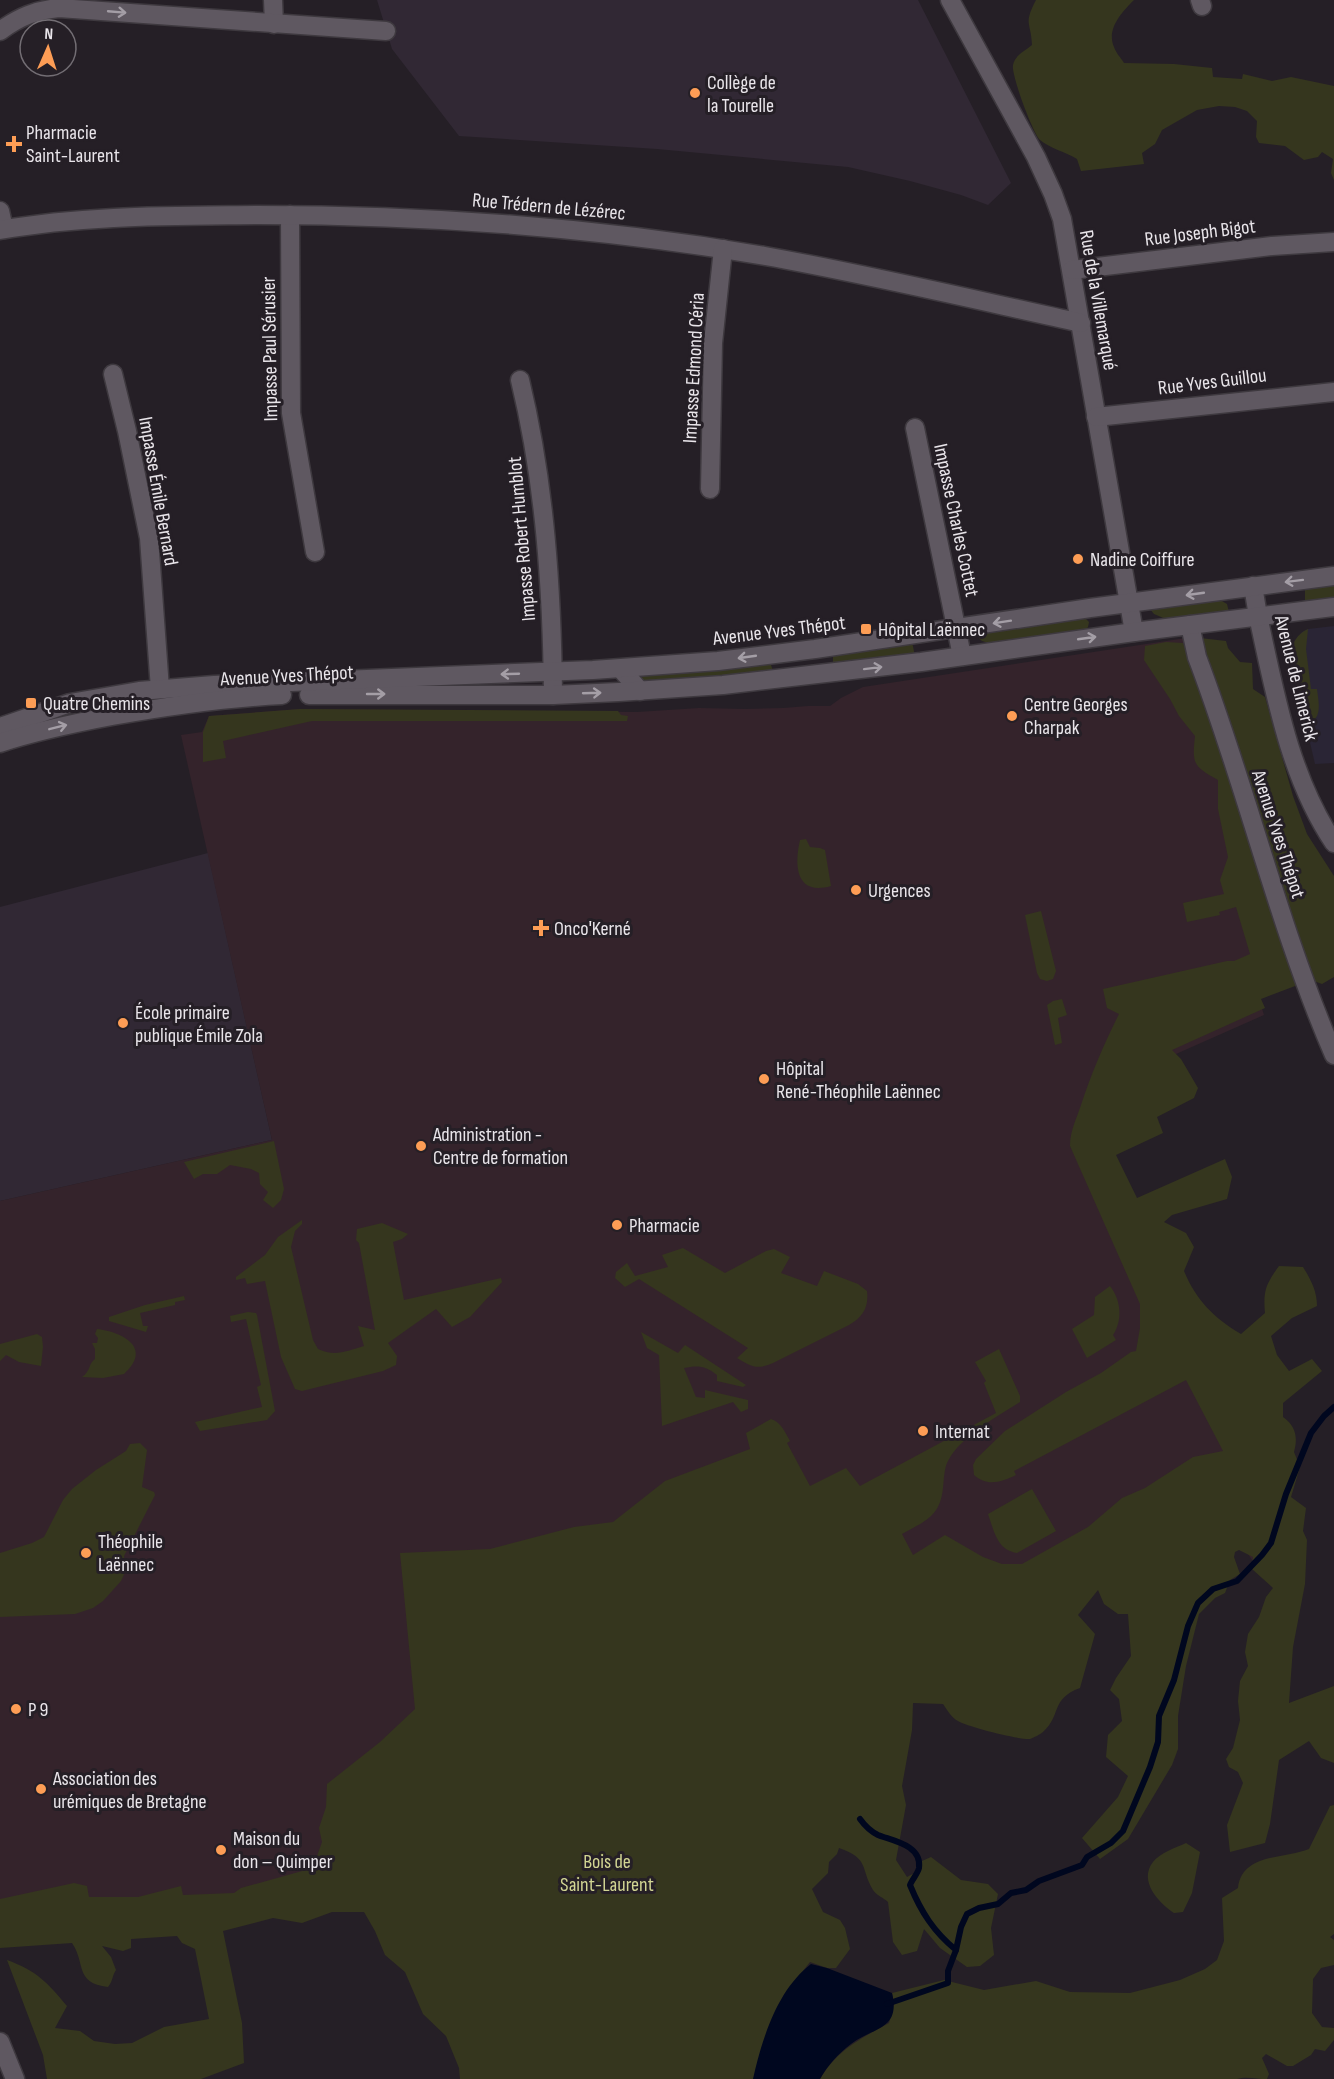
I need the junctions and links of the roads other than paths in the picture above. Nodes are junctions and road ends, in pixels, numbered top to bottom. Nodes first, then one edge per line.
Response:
1 (273, 0) edge
2 (951, 0) edge
3 (59, 4) edge
4 (274, 24) junction
5 (386, 31) dead end
6 (0, 32) edge
7 (0, 211) edge
8 (290, 215) junction
9 (2, 230) edge
10 (1334, 242) edge
11 (723, 249) junction
12 (1072, 270) junction
13 (1081, 323) junction
14 (113, 374) dead end
15 (520, 380) dead end
16 (1334, 392) edge
17 (1096, 417) junction
18 (915, 428) dead end
19 (710, 489) dead end
20 (315, 552) dead end
21 (1334, 576) edge
22 (1253, 586) junction
23 (1129, 603) junction
24 (1334, 607) edge
25 (1258, 616) junction
26 (1190, 624) junction
27 (957, 629) junction
28 (1134, 632) junction
29 (815, 649) junction
30 (784, 652) junction
31 (962, 656) junction
32 (621, 669) junction
33 (553, 672) junction
34 (815, 675) junction
35 (786, 679) junction
36 (214, 685) junction
37 (159, 689) junction
38 (640, 691) junction
39 (553, 694) junction
40 (189, 704) junction
41 (110, 717) junction
42 (0, 727) edge
43 (0, 743) edge
44 (1334, 843) edge
45 (1334, 1055) edge
46 (0, 2042) edge
47 (15, 2079) edge

1 - 4 street
2 - 12 street, Rue de la Villemarqué
3 -> 4 street
3 - 6 street
4 - 5 street
7 - 9 street
8 - 9 street, Rue Trédern de Lézérec
8 - 11 street, Rue Trédern de Lézérec
8 - 20 street, Impasse Paul Sérusier
10 - 12 street, Rue Joseph Bigot
11 - 13 street, Rue Trédern de Lézérec
11 - 19 street, Impasse Edmond Céria
12 - 13 street, Rue de la Villemarqué
13 - 17 street, Rue de la Villemarqué
14 - 37 street, Impasse Émile Bernard
15 - 33 street, Impasse Robert Humblot
16 - 17 street, Rue Yves Guillou
17 - 23 street, Rue de la Villemarqué
18 - 27 street, Impasse Charles Cottet
21 -> 22 street, Avenue Yves Thépot
22 -> 23 street, Avenue Yves Thépot
22 - 25 street, Avenue de Limerick
23 -> 27 street, Avenue Yves Thépot
23 - 28 street, Rue de la Villemarqué
24 - 25 street, Avenue Yves Thépot
25 - 26 street, Avenue Yves Thépot
25 - 44 street, Avenue de Limerick
26 - 28 street, Avenue Yves Thépot
26 - 45 street, Avenue Yves Thépot
27 - 29 street, Avenue Yves Thépot
27 - 31 street, Impasse Charles Cottet
31 -> 28 street, Avenue Yves Thépot
29 - 30 street, Avenue Yves Thépot
29 - 34 street
30 -> 32 street, Avenue Yves Thépot
30 - 35 street
34 -> 31 street, Avenue Yves Thépot
32 - 33 street, Avenue Yves Thépot
32 - 38 street
33 -> 36 street, Avenue Yves Thépot
33 - 39 street, Impasse Robert Humblot
34 - 35 street, Avenue Yves Thépot
35 - 38 street, Avenue Yves Thépot
36 - 37 street, Avenue Yves Thépot
36 - 40 street, Avenue Yves Thépot
37 - 40 street
37 - 41 street, Avenue Yves Thépot
37 - 42 street, Avenue Yves Thépot
39 -> 38 street, Avenue Yves Thépot
40 -> 39 street, Avenue Yves Thépot
40 - 41 street, Avenue Yves Thépot
43 -> 41 street, Avenue Yves Thépot
46 - 47 street

